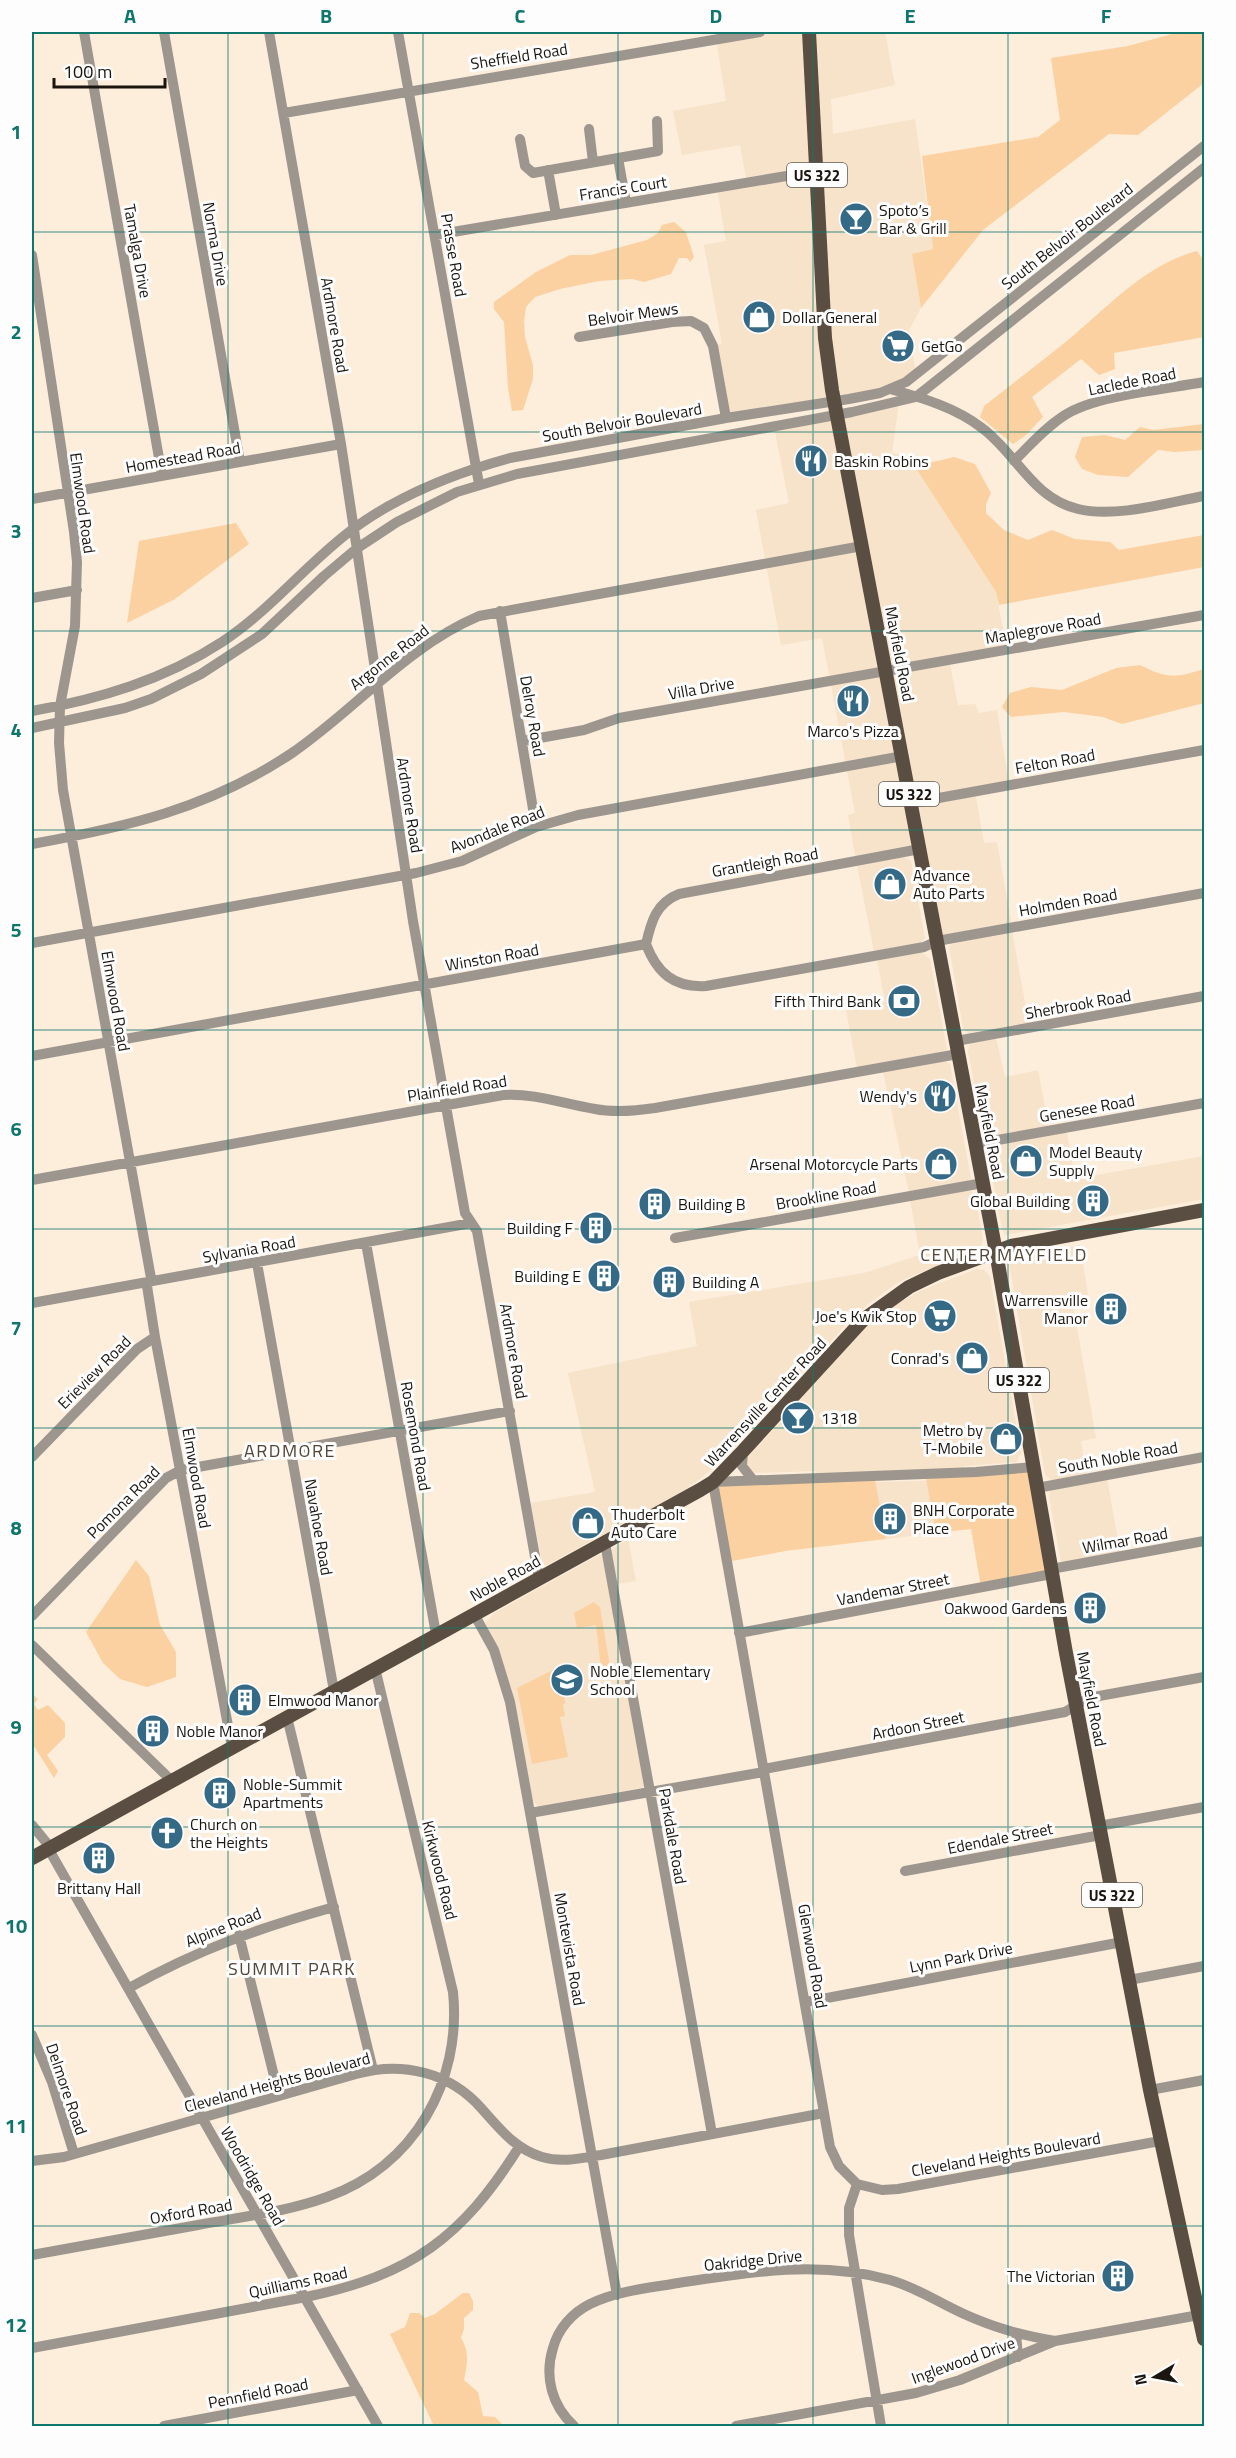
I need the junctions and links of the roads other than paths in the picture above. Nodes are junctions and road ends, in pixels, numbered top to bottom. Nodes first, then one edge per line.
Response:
1 (84, 32) edge
2 (164, 32) edge
3 (269, 32) edge
4 (398, 32) edge
5 (760, 32) edge
6 (809, 32) edge
7 (409, 90) junction
8 (284, 113) junction
9 (657, 121) dead end
10 (589, 129) dead end
11 (520, 139) dead end
12 (1204, 146) edge
13 (618, 158) junction
14 (593, 162) junction
15 (1204, 168) edge
16 (548, 170) junction
17 (816, 171) junction
18 (626, 203) junction
19 (556, 215) junction
20 (435, 235) junction
21 (32, 255) edge
22 (579, 338) dead end
23 (1204, 382) edge
24 (890, 389) junction
25 (916, 397) junction
26 (835, 407) junction
27 (726, 418) junction
28 (341, 444) junction
29 (1014, 461) junction
30 (240, 462) junction
31 (475, 467) junction
32 (162, 475) junction
33 (479, 484) junction
34 (67, 493) junction
35 (1204, 496) edge
36 (32, 499) edge
37 (354, 528) junction
38 (862, 546) junction
39 (356, 549) junction
40 (76, 590) junction
41 (32, 598) edge
42 (500, 611) junction
43 (1204, 615) edge
44 (886, 671) junction
45 (376, 684) junction
46 (60, 706) junction
47 (32, 711) edge
48 (59, 723) junction
49 (32, 728) edge
50 (523, 741) junction
51 (1204, 750) edge
52 (903, 756) junction
53 (911, 803) junction
54 (536, 827) junction
55 (70, 836) junction
56 (32, 844) edge
57 (920, 849) junction
58 (406, 875) junction
59 (1204, 893) edge
60 (89, 932) junction
61 (937, 941) junction
62 (32, 943) edge
63 (646, 944) junction
64 (423, 984) junction
65 (1204, 996) edge
66 (108, 1042) junction
67 (957, 1048) junction
68 (32, 1056) edge
69 (1204, 1102) edge
70 (445, 1105) junction
71 (975, 1144) junction
72 (130, 1162) junction
73 (32, 1180) edge
74 (983, 1182) junction
75 (1204, 1210) edge
76 (471, 1223) junction
77 (675, 1238) dead end
78 (366, 1242) junction
79 (996, 1252) junction
80 (257, 1263) junction
81 (149, 1282) junction
82 (32, 1303) edge
83 (155, 1337) junction
84 (510, 1411) junction
85 (399, 1431) junction
86 (290, 1450) junction
87 (743, 1451) junction
88 (32, 1457) edge
89 (1204, 1457) edge
90 (1034, 1467) junction
91 (181, 1470) junction
92 (753, 1480) junction
93 (712, 1482) junction
94 (1037, 1488) junction
95 (1204, 1541) edge
96 (605, 1543) junction
97 (1052, 1572) junction
98 (539, 1579) junction
99 (474, 1614) junction
100 (32, 1616) edge
101 (739, 1633) junction
102 (436, 1634) junction
103 (32, 1646) edge
104 (375, 1668) junction
105 (1204, 1677) edge
106 (334, 1691) junction
107 (1076, 1705) junction
108 (287, 1717) junction
109 (232, 1747) junction
110 (764, 1771) junction
111 (171, 1780) junction
112 (650, 1792) junction
113 (1204, 1807) edge
114 (530, 1813) junction
115 (32, 1826) edge
116 (1100, 1830) junction
117 (49, 1847) junction
118 (32, 1858) edge
119 (905, 1871) dead end
120 (334, 1906) junction
121 (239, 1935) junction
122 (1122, 1942) junction
123 (1204, 1966) edge
124 (1129, 1980) junction
125 (129, 1989) junction
126 (806, 2002) junction
127 (32, 2035) edge
128 (373, 2070) junction
129 (444, 2080) junction
130 (1204, 2080) edge
131 (1150, 2090) junction
132 (279, 2096) junction
133 (824, 2113) junction
134 (202, 2118) junction
135 (712, 2134) junction
136 (1160, 2141) junction
137 (519, 2147) junction
138 (74, 2154) junction
139 (592, 2156) junction
140 (32, 2161) edge
141 (857, 2184) junction
142 (257, 2214) junction
143 (32, 2255) edge
144 (854, 2272) junction
145 (617, 2295) junction
146 (306, 2297) junction
147 (1201, 2318) edge
148 (1016, 2334) junction
149 (1204, 2339) edge
150 (1055, 2341) junction
151 (32, 2348) edge
152 (1018, 2357) junction
153 (358, 2390) junction
154 (877, 2402) junction
155 (164, 2427) edge
156 (378, 2427) edge
157 (574, 2427) edge
158 (736, 2427) edge
159 (881, 2427) edge

1 - 32 street, Tamalga Drive
2 - 30 street, Norma Drive
3 - 8 street, Ardmore Road
4 - 7 street, Prasse Road
5 - 7 street, Sheffield Road
6 - 17 main road, Mayfield Road / US 322
7 - 8 street, Sheffield Road
7 - 20 street, Prasse Road
8 - 28 street, Ardmore Road
9 - 13 street
10 - 14 street
11 - 16 street
12 - 24 street, South Belvoir Boulevard
13 - 14 street
13 - 18 street
14 - 16 street
15 - 25 street, South Belvoir Boulevard
16 - 19 street
17 - 18 street, Francis Court
17 - 26 main road, Mayfield Road / US 322
18 - 19 street, Francis Court
19 - 20 street, Francis Court
20 - 31 street, Prasse Road
21 - 34 street, Elmwood Road
22 - 27 street, Belvoir Mews
23 - 29 street, Laclede Road
24 - 25 street
24 - 26 street, South Belvoir Boulevard
25 - 26 street, South Belvoir Boulevard
25 - 29 street
26 - 27 street, South Belvoir Boulevard
26 - 33 street, South Belvoir Boulevard
26 - 38 main road, Mayfield Road / US 322
27 - 31 street, South Belvoir Boulevard
28 - 30 street, Homestead Road
28 - 37 street, Ardmore Road
29 - 35 street
30 - 32 street, Homestead Road
31 - 33 street, Prasse Road
31 - 37 street, South Belvoir Boulevard
32 - 34 street, Homestead Road
33 - 39 street, South Belvoir Boulevard
34 - 36 street, Homestead Road
34 - 40 street, Elmwood Road
37 - 39 street, Ardmore Road
37 - 46 street, South Belvoir Boulevard
38 - 42 street, Argonne Road
38 - 44 main road, Mayfield Road / US 322
39 - 45 street, Ardmore Road
39 - 48 street, South Belvoir Boulevard
40 - 41 street
40 - 46 street, Elmwood Road
42 - 45 street, Argonne Road
42 - 50 street, Delroy Road
43 - 44 street, Maplegrove Road
44 - 50 street, Villa Drive
44 - 52 main road, Mayfield Road / US 322
45 - 55 street, Argonne Road
45 - 58 street, Ardmore Road
46 - 47 street, South Belvoir Boulevard
46 - 48 street, Elmwood Road
48 - 49 street, South Belvoir Boulevard
48 - 55 street, Elmwood Road
50 - 54 street, Delroy Road
51 - 53 street, Felton Road
52 - 53 main road, Mayfield Road / US 322
52 - 54 street, Avondale Road
53 - 57 main road, Mayfield Road / US 322
54 - 58 street, Avondale Road
55 - 56 street, Argonne Road
55 - 60 street, Elmwood Road
57 - 61 main road, Mayfield Road / US 322
57 - 63 street, Grantleigh Road
58 - 60 street, Avondale Road
58 - 64 street, Ardmore Road
59 - 61 street, Holmden Road
60 - 62 street, Avondale Road
60 - 66 street, Elmwood Road
61 - 63 street
61 - 67 main road, Mayfield Road / US 322
63 - 64 street, Winston Road
64 - 66 street, Winston Road
64 - 70 street, Ardmore Road
65 - 67 street, Sherbrook Road
66 - 68 street, Winston Road
66 - 72 street, Elmwood Road
67 - 70 street, Plainfield Road
67 - 71 main road, Mayfield Road / US 322
69 - 71 street, Genesee Road
70 - 72 street, Plainfield Road
70 - 76 street, Ardmore Road
71 - 74 main road, Mayfield Road / US 322
72 - 73 street, Plainfield Road
72 - 81 street, Elmwood Road
74 - 77 street, Brookline Road
74 - 79 main road, Mayfield Road / US 322
75 - 79 main road, Warrensville Center Road
76 - 78 street, Sylvania Road
76 - 84 street, Ardmore Road
78 - 80 street, Sylvania Road
78 - 85 street, Rosemond Road
79 - 87 main road, Warrensville Center Road
79 - 90 main road, Mayfield Road / US 322
80 - 81 street, Sylvania Road
80 - 86 street, Navahoe Road
81 - 82 street, Sylvania Road
81 - 83 street, Elmwood Road
83 - 88 street, Erieview Road
83 - 91 street, Elmwood Road
84 - 85 street, Pomona Road
84 - 98 street, Ardmore Road
85 - 86 street, Pomona Road
85 - 102 street, Rosemond Road
86 - 91 street, Pomona Road
86 - 106 street, Navahoe Road
87 - 92 street
87 - 93 main road, Warrensville Center Road
89 - 94 street, South Noble Road
90 - 92 street, Noble Road
90 - 94 main road, Mayfield Road / US 322
91 - 100 street, Pomona Road
91 - 109 street, Elmwood Road
92 - 93 street, Noble Road
93 - 96 main road, Noble Road
93 - 101 street, Glenwood Road
94 - 97 main road, Mayfield Road / US 322
95 - 97 street, Wilmar Road
96 - 98 main road, Noble Road
96 - 112 street, Parkdale Road
97 - 101 street, Vandemar Street
97 - 107 main road, Mayfield Road / US 322
98 - 99 main road, Noble Road
99 - 102 main road, Noble Road
99 - 114 street, Montevista Road
101 - 110 street, Glenwood Road
102 - 104 main road, Noble Road
103 - 111 street
104 - 106 main road, Noble Road
104 - 129 street, Kirkwood Road
105 - 107 street, Ardoon Street
106 - 108 main road, Noble Road
107 - 110 street, Ardoon Street
107 - 116 main road, Mayfield Road / US 322
108 - 109 main road, Noble Road
108 - 120 street
109 - 111 main road, Noble Road
110 - 112 street, Ardoon Street
110 - 126 street, Glenwood Road
111 - 117 main road, Noble Road
112 - 114 street, Ardoon Street
112 - 135 street, Parkdale Road
113 - 116 street, Edendale Street
114 - 139 street, Montevista Road
115 - 117 street, Woodridge Road
116 - 119 street, Edendale Street
116 - 122 main road, Mayfield Road / US 322
117 - 118 main road, Noble Road
117 - 125 street, Woodridge Road
120 - 121 street, Alpine Road
120 - 128 street
121 - 125 street, Alpine Road
121 - 132 street
122 - 124 main road, Mayfield Road / US 322
122 - 126 street, Lynn Park Drive
123 - 124 street
124 - 131 main road, Mayfield Road / US 322
125 - 134 street, Woodridge Road
126 - 133 street, Glenwood Road
127 - 138 street, Delmore Road
128 - 129 street, Cleveland Heights Boulevard
128 - 132 street, Cleveland Heights Boulevard
129 - 137 street, Cleveland Heights Boulevard
129 - 142 street, Oxford Road
130 - 131 street
131 - 136 main road, Mayfield Road / US 322
132 - 134 street, Cleveland Heights Boulevard
133 - 135 street, Cleveland Heights Boulevard
133 - 141 street, Glenwood Road
134 - 138 street, Cleveland Heights Boulevard
134 - 142 street, Woodridge Road
135 - 139 street, Cleveland Heights Boulevard
136 - 141 street, Cleveland Heights Boulevard
136 - 147 main road, Mayfield Road / US 322
137 - 139 street, Cleveland Heights Boulevard
137 - 146 street, Quilliams Road
138 - 140 street, Cleveland Heights Boulevard
139 - 145 street, Montevista Road
141 - 144 street
142 - 143 street, Oxford Road
142 - 146 street, Woodridge Road
144 - 145 street, Oakridge Drive
144 - 148 street, Oakridge Drive
144 - 154 street
145 - 157 street, Oakridge Drive
146 - 151 street, Quilliams Road
146 - 153 street, Woodridge Road
147 - 149 main road, Mayfield Road / US 322
147 - 150 street, Inglewood Drive
148 - 150 street, Oakridge Drive
148 - 152 street
150 - 152 street, Inglewood Drive
152 - 154 street, Inglewood Drive
153 - 155 street, Pennfield Road
153 - 156 street, Woodridge Road
154 - 158 street, Inglewood Drive
154 - 159 street

